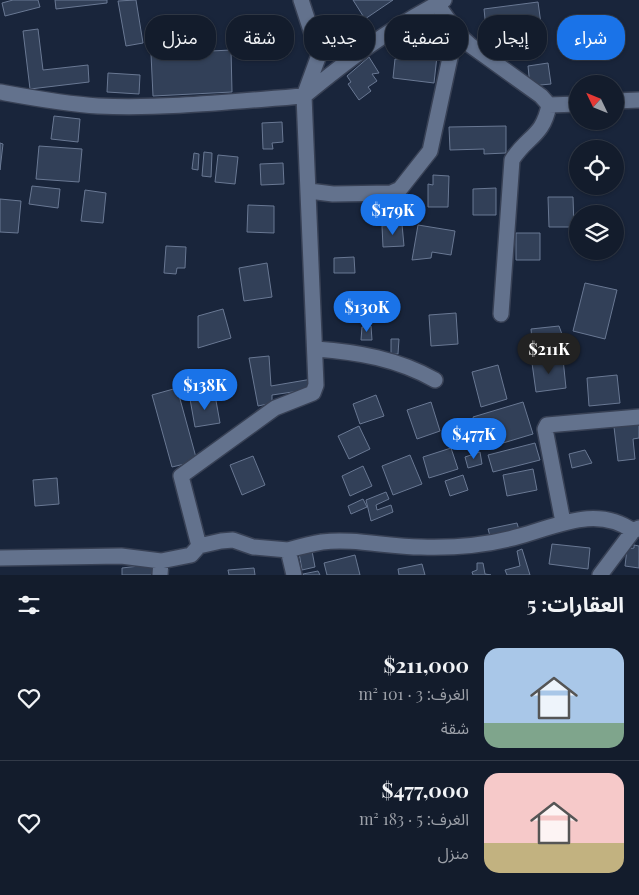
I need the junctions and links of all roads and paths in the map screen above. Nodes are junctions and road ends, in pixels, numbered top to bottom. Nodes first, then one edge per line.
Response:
1 (301, 0) edge
2 (440, 2) edge
3 (447, 15) edge
4 (468, 43) edge
5 (449, 60) edge
6 (0, 92) edge
7 (304, 96) junction
8 (639, 100) edge
9 (624, 101) edge
10 (569, 105) edge
11 (549, 106) junction
12 (309, 191) junction
13 (501, 314) dead end
14 (316, 349) junction
15 (435, 380) dead end
16 (639, 417) edge
17 (563, 522) junction
18 (636, 530) edge
19 (199, 546) junction
20 (288, 550) junction
21 (0, 558) edge
22 (161, 568) edge
23 (294, 575) edge
24 (600, 575) edge

1 - 7 street
2 - 3 street
2 - 7 street
4 - 11 street
5 - 12 street
6 - 7 street
7 - 12 street
8 - 9 street
10 - 11 street
11 - 13 street
12 - 14 street
14 - 15 street
14 - 19 street
16 - 17 street
17 - 18 street
17 - 20 street
18 - 24 street
19 - 20 street
19 - 22 street
20 - 23 street
21 - 22 street

